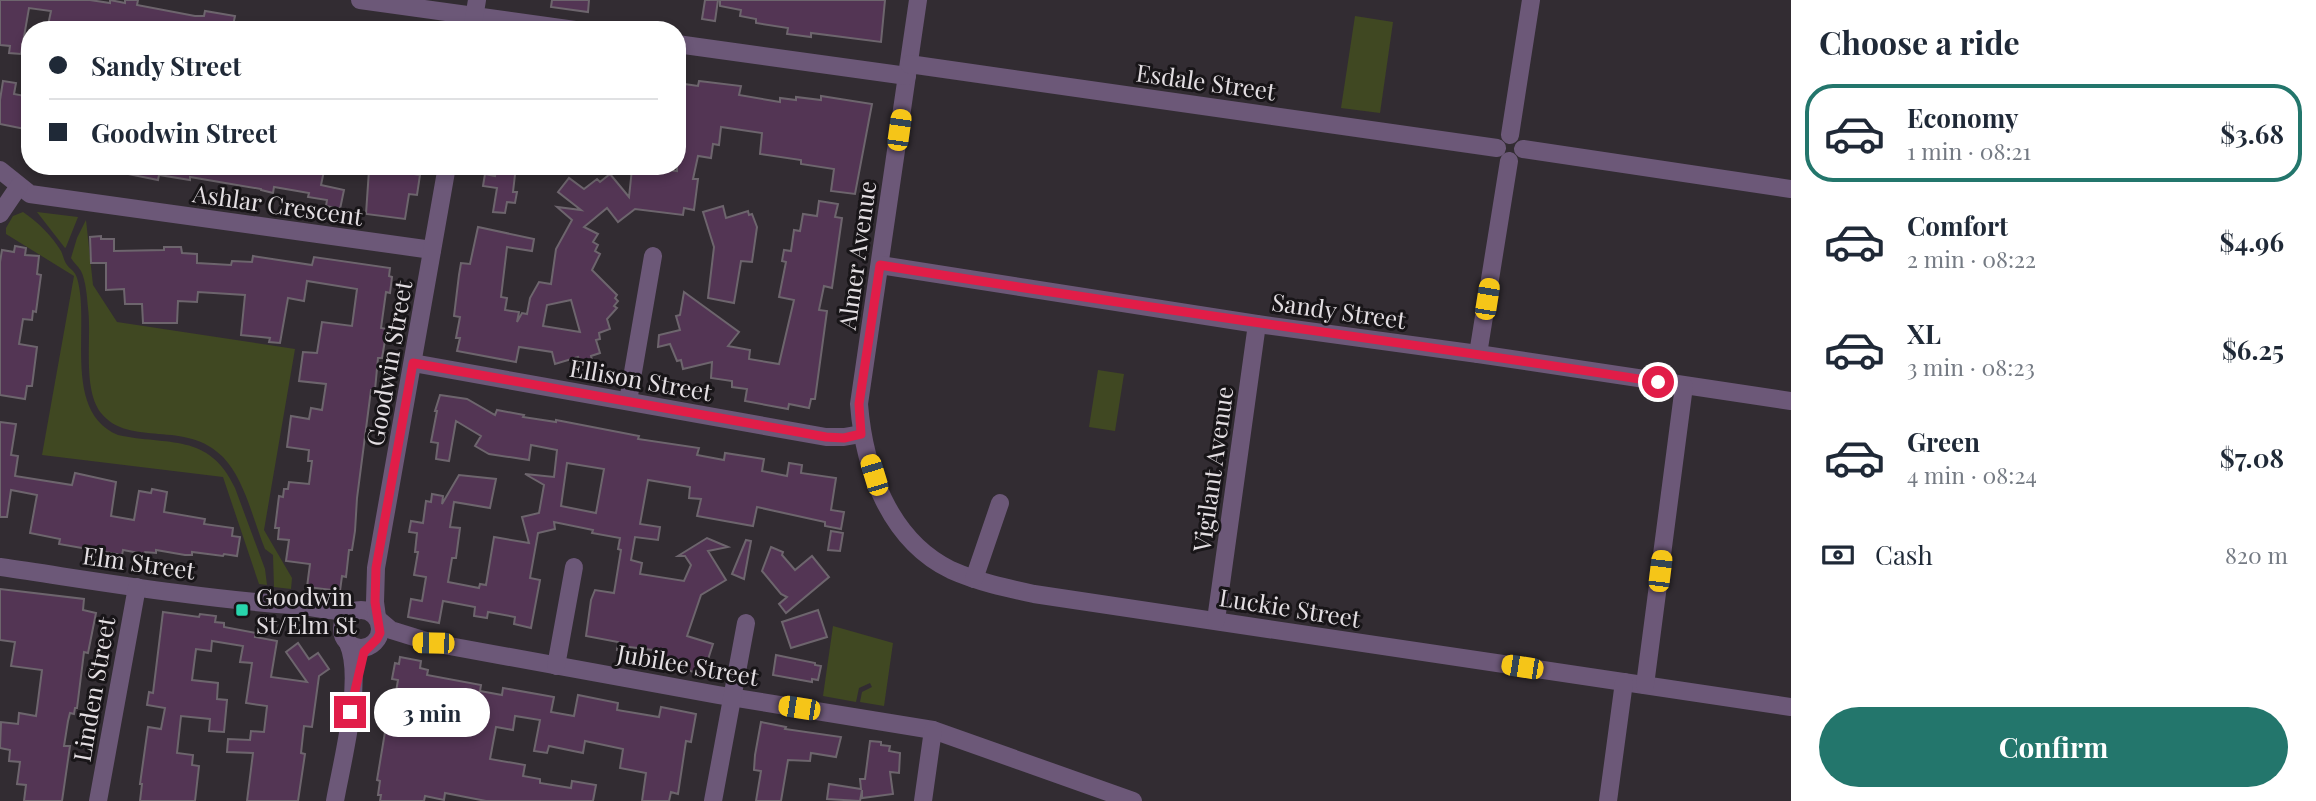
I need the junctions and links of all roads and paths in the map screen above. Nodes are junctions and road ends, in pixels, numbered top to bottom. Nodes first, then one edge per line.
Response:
1 (360, 0) edge
2 (918, 0) edge
3 (1531, 0) edge
4 (474, 15) edge
5 (514, 21) edge
6 (686, 45) edge
7 (908, 70) junction
8 (1510, 148) junction
9 (0, 170) edge
10 (445, 175) edge
11 (19, 186) junction
12 (1791, 189) edge
13 (0, 214) edge
14 (432, 250) junction
15 (653, 256) dead end
16 (880, 265) junction
17 (1257, 324) junction
18 (1478, 354) junction
19 (413, 363) junction
20 (1684, 386) junction
21 (628, 401) junction
22 (1791, 401) edge
23 (861, 434) junction
24 (1000, 503) dead end
25 (0, 567) edge
26 (574, 567) dead end
27 (376, 568) junction
28 (974, 579) junction
29 (137, 587) junction
30 (271, 604) junction
31 (355, 610) junction
32 (377, 618) junction
33 (1216, 620) junction
34 (746, 623) dead end
35 (346, 638) junction
36 (433, 643) junction
37 (371, 644) junction
38 (556, 666) junction
39 (1624, 682) junction
40 (1645, 685) junction
41 (733, 698) junction
42 (1791, 707) edge
43 (350, 712) junction
44 (933, 730) junction
45 (98, 801) edge
46 (335, 801) edge
47 (713, 801) edge
48 (923, 801) edge
49 (1133, 801) edge
50 (1608, 801) edge

1 - 4 street
2 - 7 street, Almer Avenue
3 - 8 street
4 - 5 street
6 - 7 street, Esdale Street
7 - 8 street, Esdale Street
7 - 16 street, Almer Avenue
8 - 12 street, Esdale Street
8 - 18 street
9 - 11 street, Ashlar Crescent
10 - 14 street, Goodwin Street
11 - 13 street
11 - 14 street, Ashlar Crescent
14 - 19 street, Goodwin Street
15 - 21 street
16 - 17 street, Sandy Street
16 - 23 street, Almer Avenue
17 - 18 street, Sandy Street
17 - 33 street, Vigilant Avenue
18 - 20 street, Sandy Street
19 - 21 street, Ellison Street
19 - 27 street, Goodwin Street
20 - 22 street, Sandy Street
20 - 40 street
21 - 23 street, Ellison Street
23 - 28 street, Luckie Street
24 - 28 street
25 - 29 street, Elm Street
26 - 38 street
27 - 31 street, Goodwin Street
27 - 32 street, Goodwin Street
28 - 33 street, Luckie Street
29 - 30 street, Elm Street
29 - 45 street, Linden Street
30 - 31 street, Elm Street
30 - 35 street, Elm Street
31 - 32 street
31 - 35 street
32 - 36 street, Jubilee Street
32 - 37 street
33 - 39 street, Luckie Street
34 - 41 street
35 - 37 street
35 - 43 street
36 - 37 street, Jubilee Street
36 - 38 street, Jubilee Street
37 - 43 street
38 - 41 street, Jubilee Street
39 - 40 street, Luckie Street
39 - 50 street
40 - 42 street, Luckie Street
41 - 44 street, Jubilee Street
41 - 47 street
43 - 46 street
44 - 48 street
44 - 49 street, Jubilee Street

